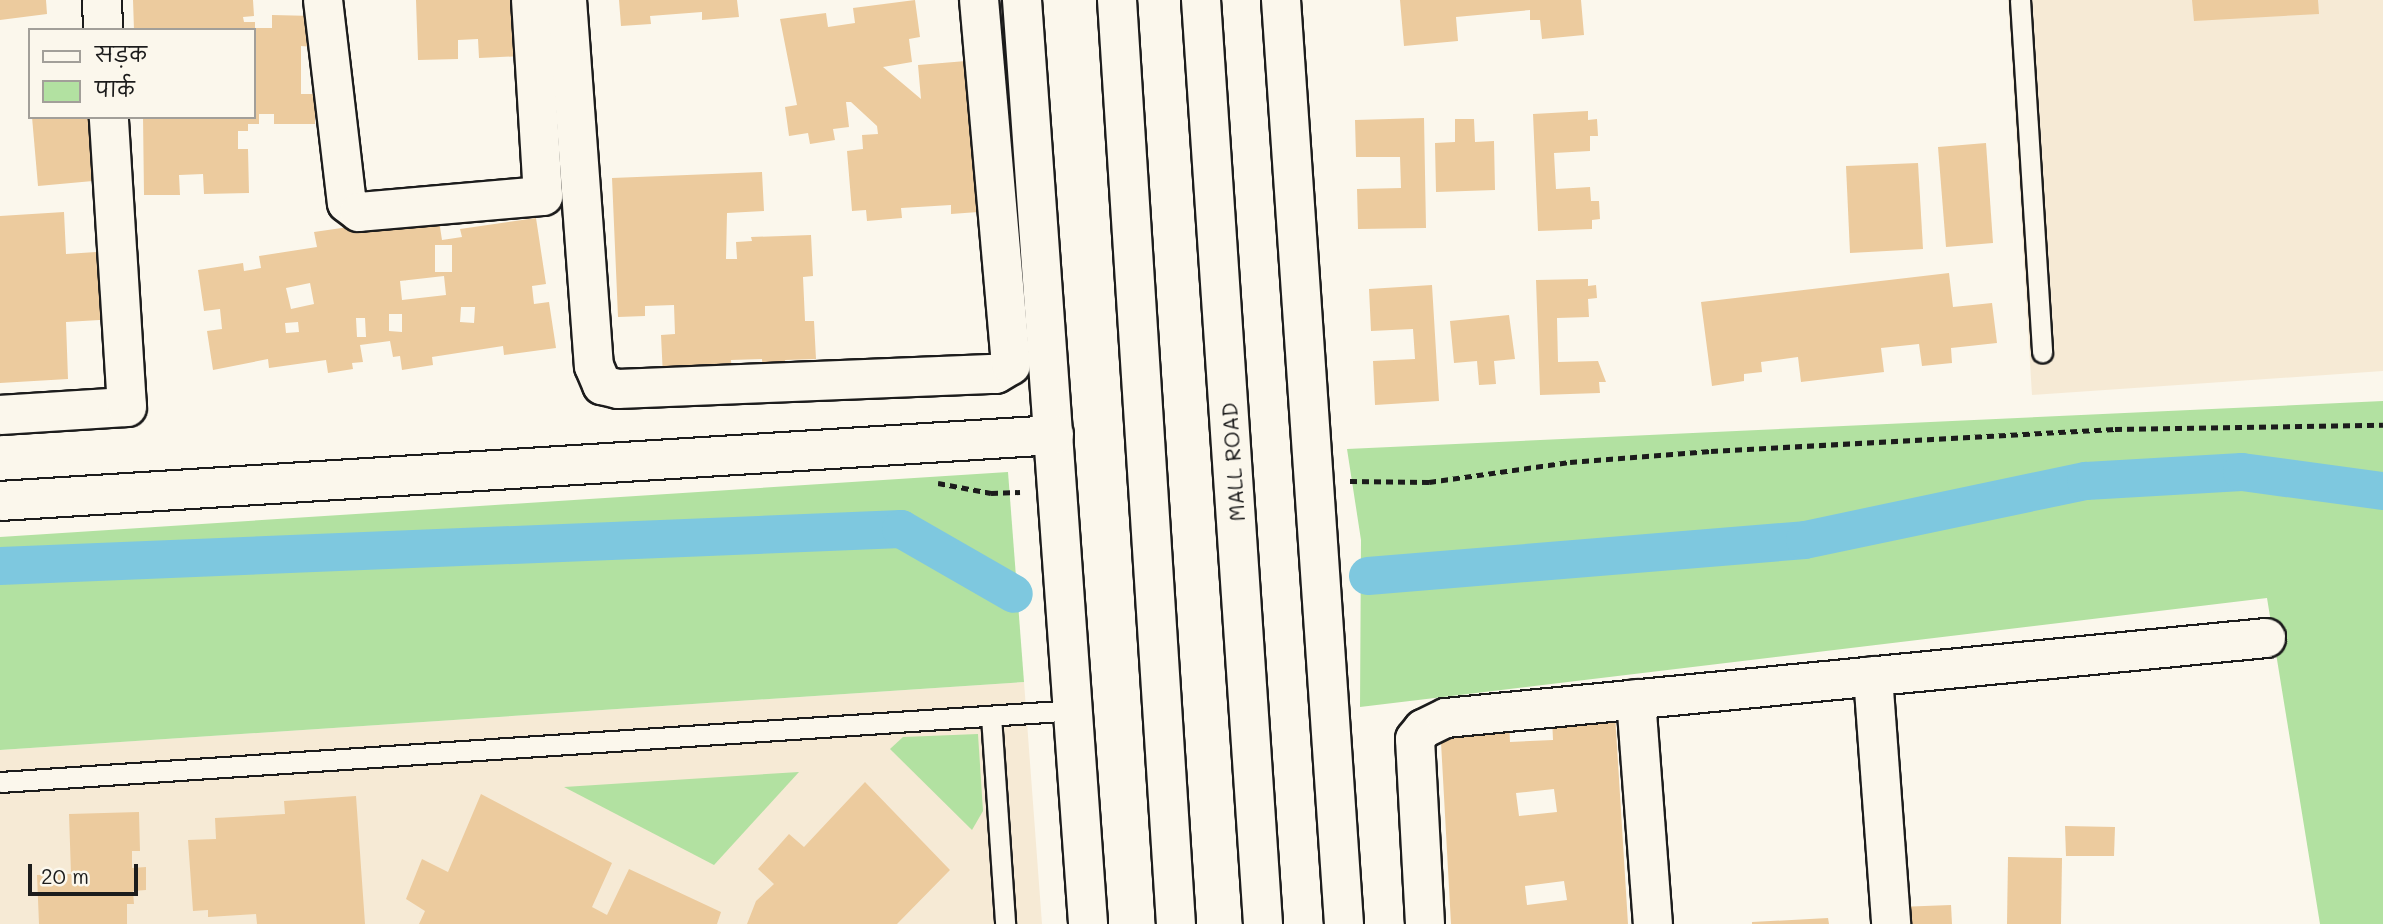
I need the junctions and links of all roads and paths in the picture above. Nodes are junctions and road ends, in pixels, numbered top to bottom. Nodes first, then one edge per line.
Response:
1 (102, 0) edge
2 (323, 0) edge
3 (531, 0) edge
4 (567, 0) edge
5 (979, 0) edge
6 (1022, 0) edge
7 (1117, 0) edge
8 (1201, 0) edge
9 (1281, 0) edge
10 (2020, 0) edge
11 (103, 28) edge
12 (109, 119) edge
13 (2042, 352) dead end
14 (0, 415) edge
15 (2383, 425) edge
16 (1054, 435) junction
17 (1314, 482) junction
18 (0, 501) edge
19 (2266, 638) dead end
20 (1873, 676) junction
21 (1636, 699) junction
22 (1075, 710) junction
23 (992, 716) junction
24 (0, 782) edge
25 (1006, 924) edge
26 (1088, 924) edge
27 (1175, 924) edge
28 (1263, 924) edge
29 (1344, 924) edge
30 (1425, 924) edge
31 (1653, 924) edge
32 (1891, 924) edge

1 - 11 street
2 - 3 street
4 - 5 street
6 - 16 street
7 - 27 street
8 - 28 street, MALL ROAD
9 - 17 street
10 - 13 lane
12 - 14 street
15 - 17 path
16 - 18 street
16 - 22 street
17 - 29 street
19 - 20 street
20 - 21 street
20 - 32 street
21 - 30 street
21 - 31 street
22 - 23 lane
22 - 26 street
23 - 24 lane
23 - 25 lane

